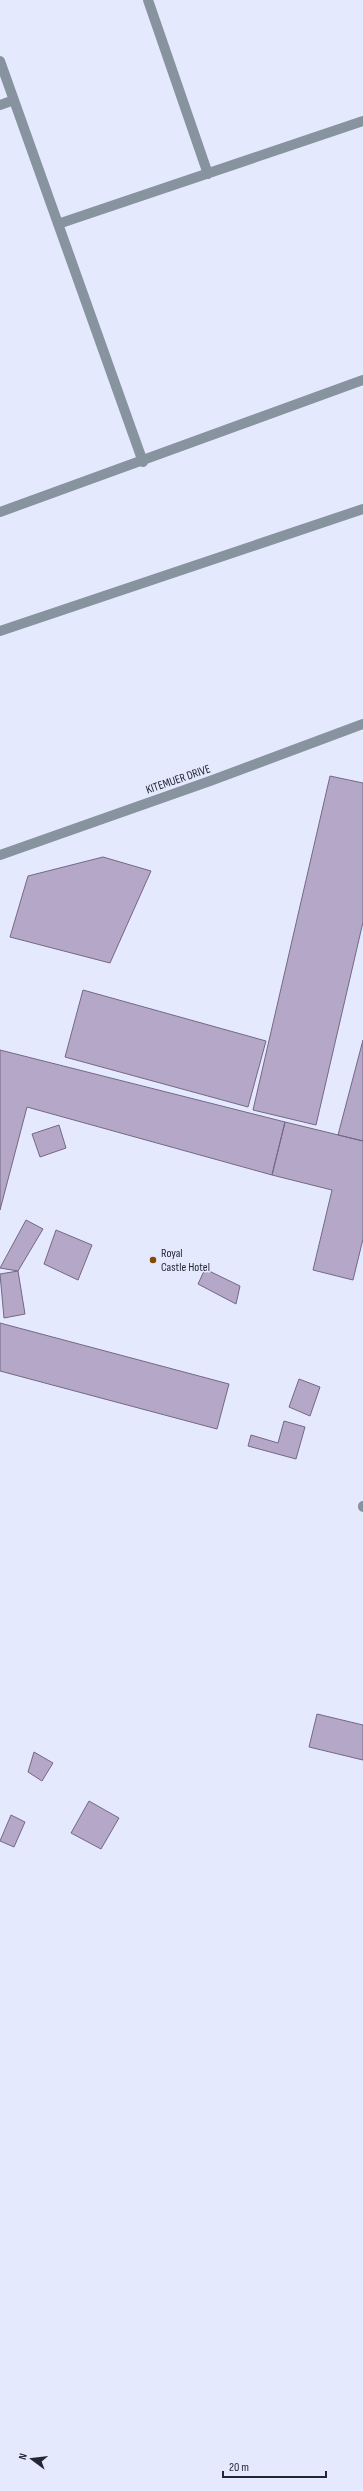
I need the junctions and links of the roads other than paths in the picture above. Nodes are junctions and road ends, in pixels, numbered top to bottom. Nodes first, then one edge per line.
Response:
1 (148, 0) edge
2 (0, 61) edge
3 (14, 100) junction
4 (0, 105) edge
5 (363, 121) edge
6 (208, 174) junction
7 (58, 224) junction
8 (363, 380) edge
9 (143, 462) junction
10 (363, 509) edge
11 (0, 512) edge
12 (0, 631) edge
13 (363, 724) edge
14 (0, 855) edge

1 - 6 street
2 - 3 street
3 - 4 street
3 - 7 street
5 - 6 street
6 - 7 street
7 - 9 street
8 - 9 street
9 - 11 street
10 - 12 street
13 - 14 street, KITEMUER DRIVE

